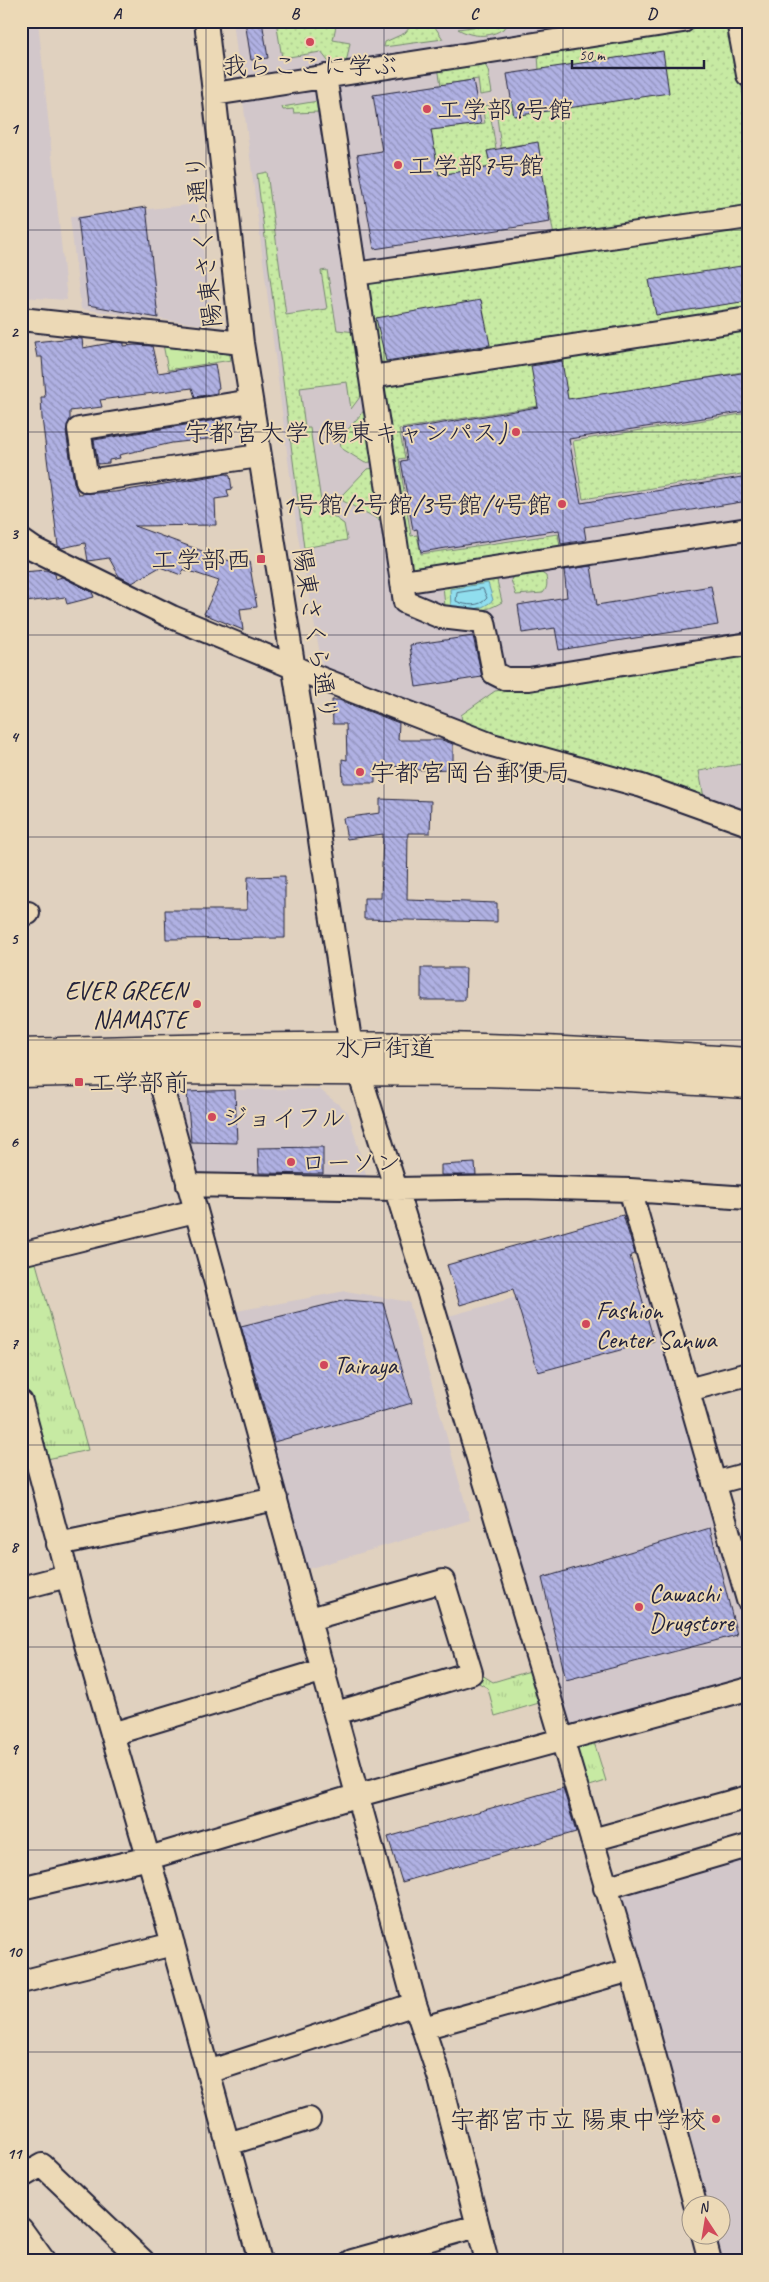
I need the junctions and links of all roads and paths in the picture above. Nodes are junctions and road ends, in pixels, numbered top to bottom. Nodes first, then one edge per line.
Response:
1 (206, 21) edge
2 (682, 21) edge
3 (738, 21) edge
4 (324, 76) junction
5 (748, 76) edge
6 (214, 94) junction
7 (748, 218) edge
8 (355, 274) junction
9 (21, 319) edge
10 (748, 319) edge
11 (242, 343) junction
12 (371, 377) junction
13 (251, 401) junction
14 (259, 456) junction
15 (748, 529) edge
16 (21, 540) edge
17 (402, 582) junction
18 (748, 644) edge
19 (293, 667) junction
20 (748, 824) edge
21 (21, 1053) edge
22 (354, 1059) junction
23 (154, 1060) junction
24 (748, 1062) edge
25 (21, 1073) edge
26 (748, 1084) edge
27 (188, 1185) junction
28 (396, 1190) junction
29 (630, 1190) junction
30 (748, 1198) edge
31 (195, 1211) junction
32 (21, 1254) edge
33 (748, 1374) edge
34 (688, 1390) junction
35 (21, 1402) edge
36 (748, 1474) edge
37 (714, 1483) junction
38 (276, 1499) junction
39 (58, 1544) junction
40 (67, 1576) junction
41 (746, 1586) edge
42 (21, 1588) edge
43 (310, 1619) junction
44 (324, 1670) junction
45 (748, 1689) edge
46 (336, 1714) junction
47 (112, 1734) junction
48 (560, 1740) junction
49 (359, 1795) junction
50 (748, 1797) edge
51 (592, 1840) junction
52 (748, 1846) edge
53 (149, 1858) junction
54 (21, 1888) edge
55 (606, 1888) junction
56 (173, 1944) junction
57 (630, 1970) junction
58 (21, 1982) edge
59 (416, 2004) junction
60 (423, 2028) junction
61 (208, 2072) junction
62 (309, 2119) dead end
63 (228, 2144) junction
64 (21, 2177) edge
65 (692, 2194) edge
66 (477, 2226) junction
67 (21, 2229) edge
68 (706, 2244) edge
69 (44, 2261) edge
70 (143, 2261) edge
71 (260, 2261) edge
72 (352, 2261) edge
73 (487, 2261) edge
74 (710, 2261) edge

1 - 6 street, 陽東さくら通り
2 - 4 street
3 - 5 street
4 - 6 street
4 - 8 street
6 - 11 street, 陽東さくら通り
7 - 8 street
8 - 12 street
9 - 11 street
10 - 12 street
11 - 13 street, 陽東さくら通り
12 - 17 street
13 - 14 street, 陽東さくら通り
13 - 14 street
14 - 19 street, 陽東さくら通り
15 - 17 street
16 - 19 street
17 - 18 street
19 - 20 street
19 - 22 street, 陽東さくら通り
21 - 23 highway, 水戸街道
22 - 23 highway, 水戸街道
22 - 24 highway, 水戸街道
22 - 26 highway, 水戸街道
22 - 28 street, 陽東さくら通り
23 - 25 highway, 水戸街道
23 - 27 street
27 - 28 street
27 - 31 street
28 - 29 street
28 - 48 street, 陽東さくら通り
29 - 30 street
29 - 34 street
31 - 32 street
31 - 38 street
33 - 34 street
34 - 37 street
35 - 39 street
36 - 37 street
37 - 41 street
38 - 39 street
38 - 43 street
39 - 40 street
40 - 42 street
40 - 47 street
43 - 44 street
43 - 46 street
44 - 46 street
44 - 47 street
45 - 48 street
46 - 49 street
47 - 53 street
48 - 49 street
48 - 51 street, 陽東さくら通り
49 - 53 street
49 - 59 street
50 - 51 street
51 - 55 street, 陽東さくら通り
52 - 55 street
53 - 54 street
53 - 56 street
55 - 57 street, 陽東さくら通り
56 - 58 street
56 - 61 street
57 - 60 street
57 - 65 street, 陽東さくら通り
59 - 60 street
59 - 61 street
60 - 66 street
61 - 63 street
62 - 63 street
63 - 71 street
64 - 70 street
66 - 72 street
66 - 73 street
67 - 69 street
68 - 74 street

